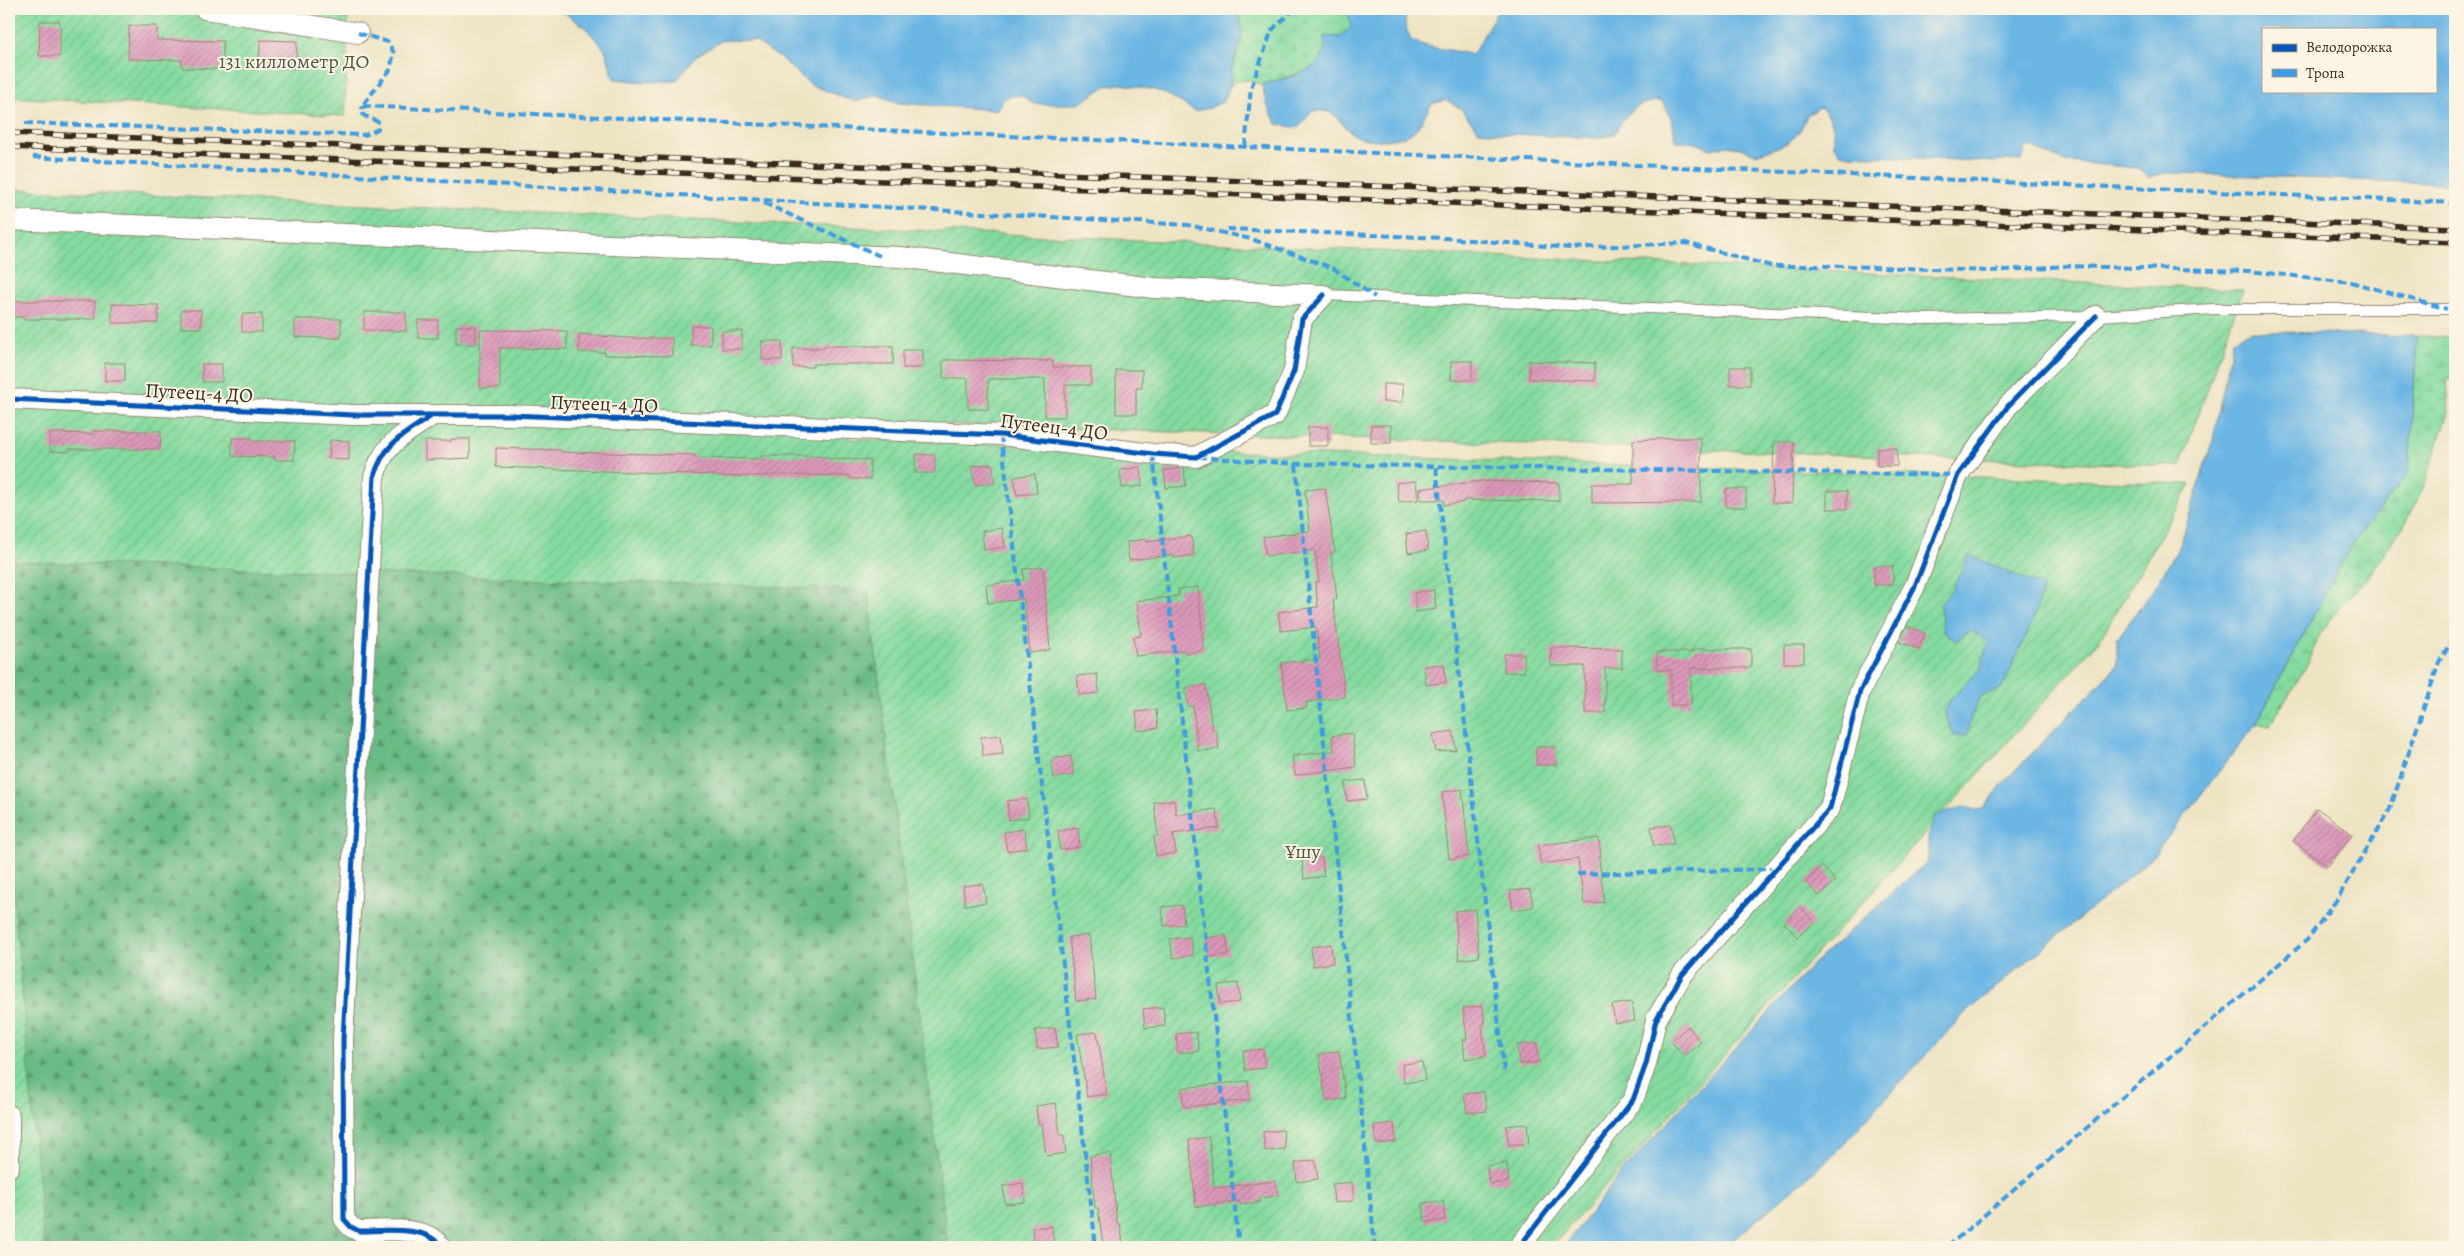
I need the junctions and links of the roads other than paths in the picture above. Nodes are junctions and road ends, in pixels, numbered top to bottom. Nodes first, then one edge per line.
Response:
1 (205, 9) edge
2 (358, 33) dead end
3 (9, 220) edge
4 (1324, 295) junction
5 (2455, 309) edge
6 (2096, 316) junction
7 (9, 400) edge
8 (430, 417) junction
9 (9, 1115) edge
10 (9, 1167) edge
11 (440, 1247) edge
12 (1519, 1247) edge

1 - 2 street
3 - 4 street
4 - 6 lane
4 - 8 street, Путеец-4 ДО
5 - 6 lane
6 - 12 street
7 - 8 street, Путеец-4 ДО
8 - 11 street
9 - 10 street

